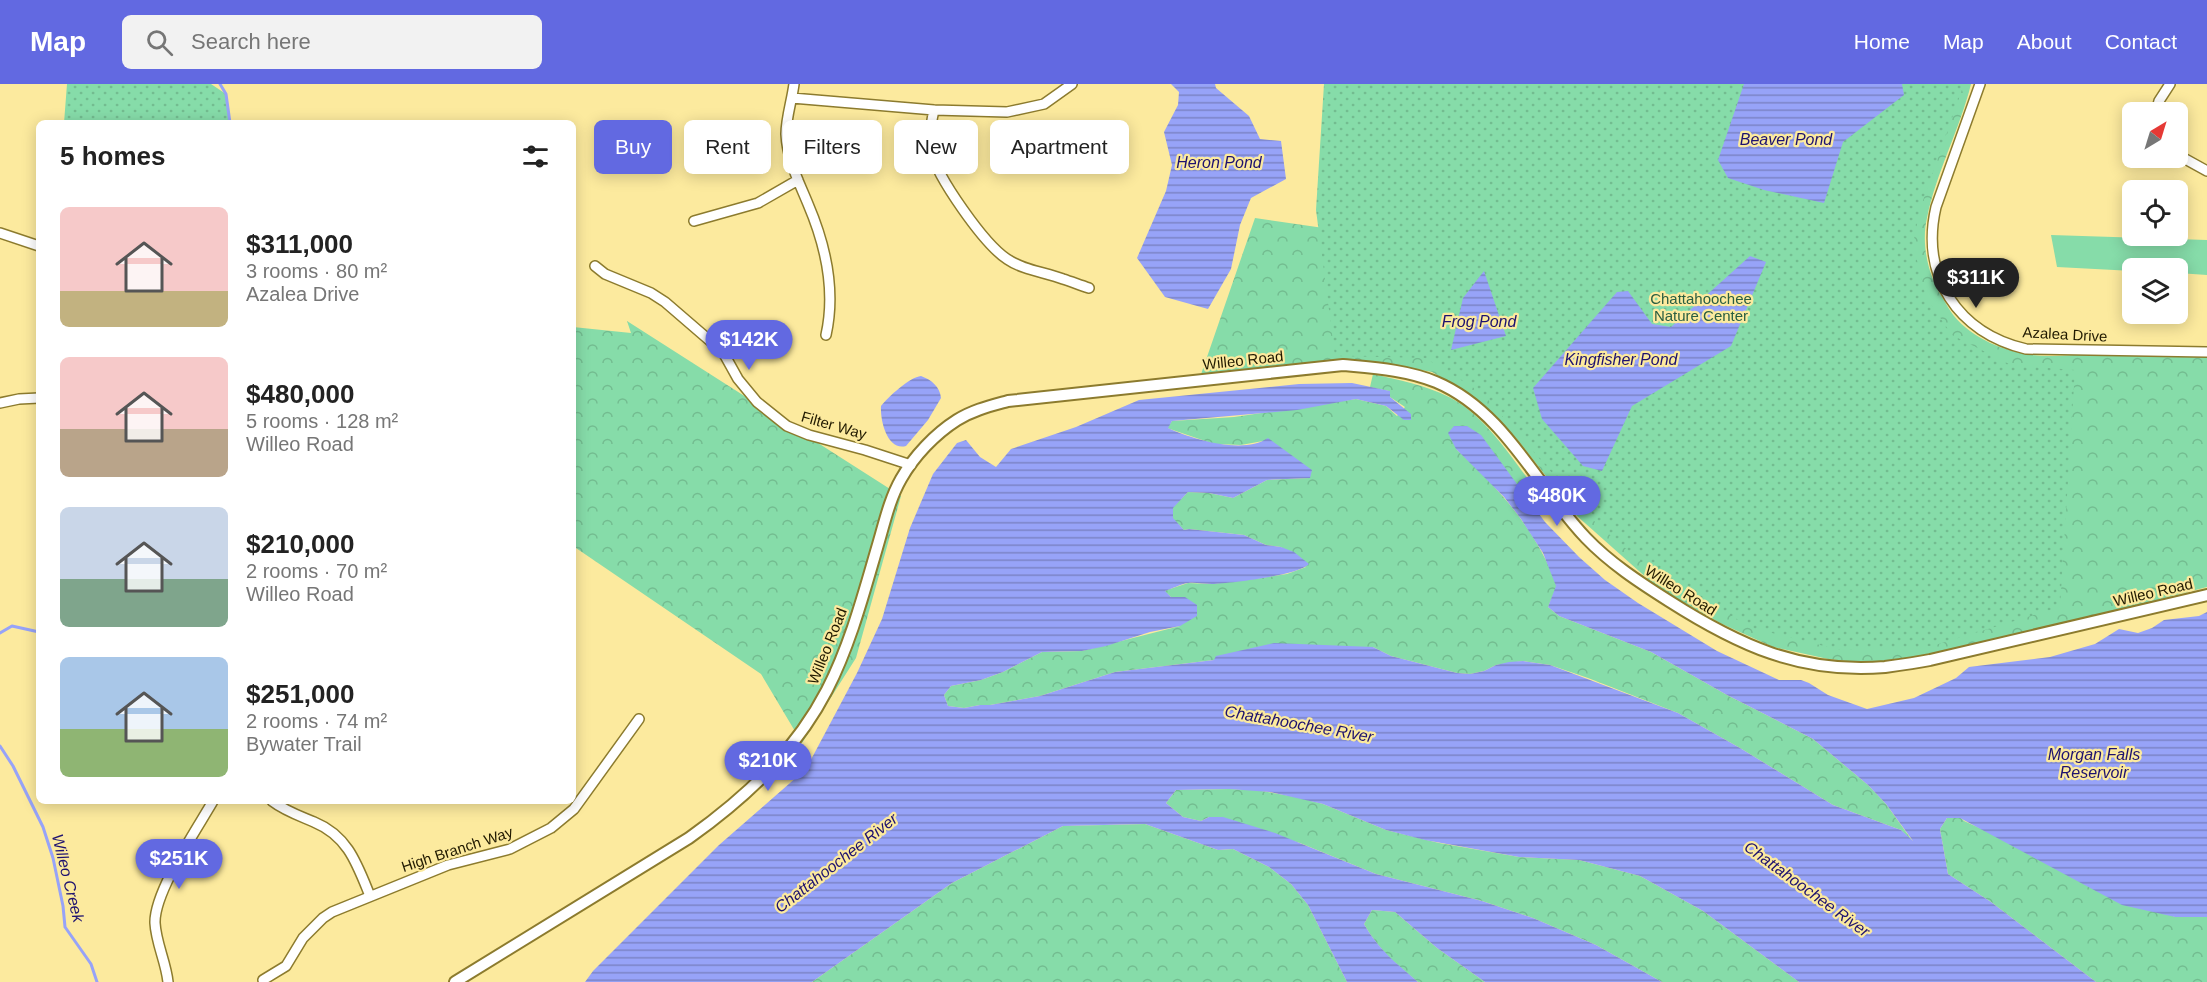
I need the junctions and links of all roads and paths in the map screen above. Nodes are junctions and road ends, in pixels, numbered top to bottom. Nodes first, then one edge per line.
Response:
1 (794, 84) edge
2 (1072, 84) edge
3 (1980, 84) edge
4 (2170, 84) edge
5 (792, 98) junction
6 (2159, 102) edge
7 (934, 110) junction
8 (2188, 161) edge
9 (2207, 171) edge
10 (798, 180) junction
11 (694, 221) dead end
12 (0, 233) edge
13 (36, 245) edge
14 (595, 266) dead end
15 (1089, 288) dead end
16 (826, 335) dead end
17 (2207, 352) edge
18 (36, 398) edge
19 (0, 403) edge
20 (911, 465) junction
21 (2207, 595) edge
22 (639, 719) dead end
23 (211, 804) edge
24 (277, 804) edge
25 (370, 896) junction
26 (263, 980) dead end
27 (168, 982) edge
28 (455, 982) edge

1 - 5 street
2 - 7 street
3 - 17 street, Azalea Drive
4 - 6 street
5 - 7 street
5 - 10 street
7 - 15 street
8 - 9 street
10 - 11 street
10 - 16 street
12 - 13 street
14 - 20 street, Filter Way
18 - 19 street
20 - 21 street, Willeo Road
20 - 28 street, Willeo Road
22 - 25 street, High Branch Way
23 - 27 street
24 - 25 street
25 - 26 street, High Branch Way

